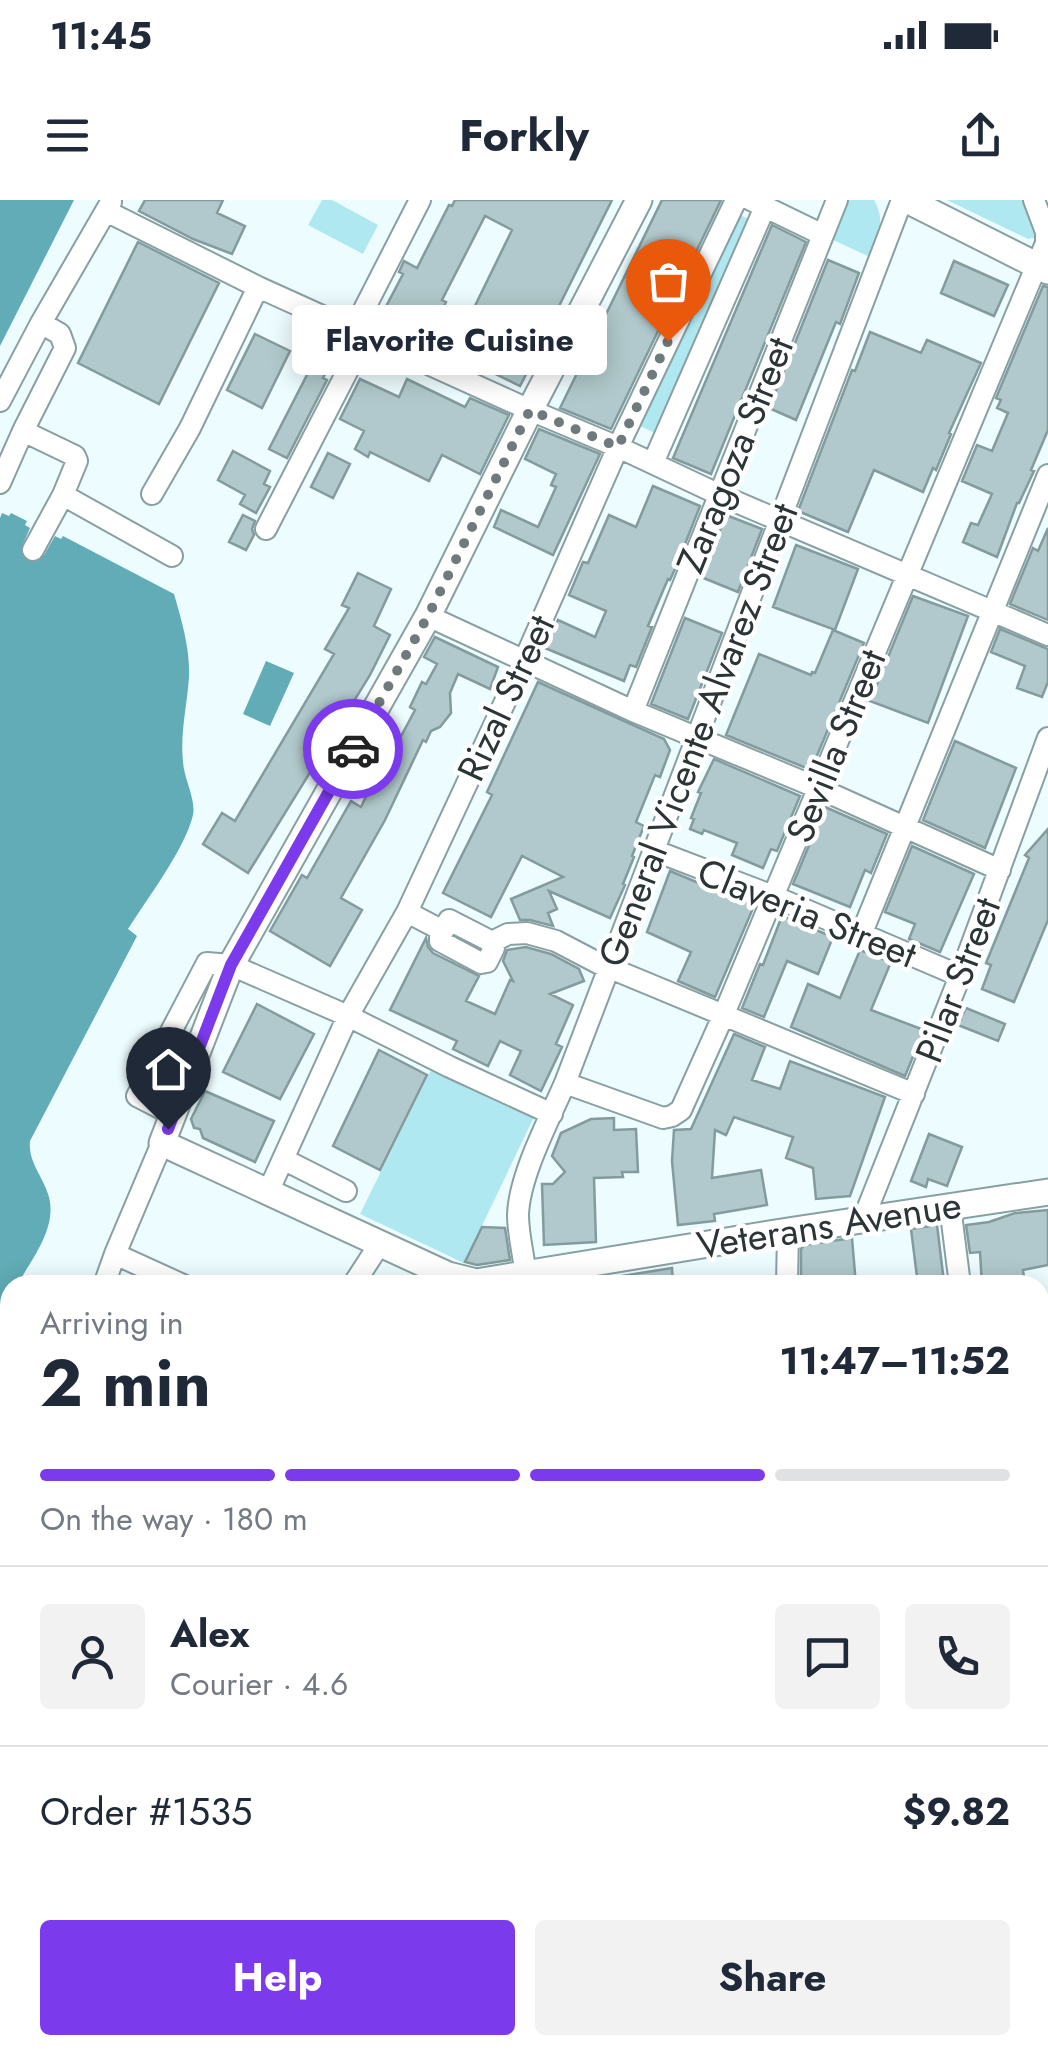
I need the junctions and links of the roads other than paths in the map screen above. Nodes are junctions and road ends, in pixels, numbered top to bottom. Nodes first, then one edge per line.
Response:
1 (420, 200) edge
2 (639, 200) edge
3 (736, 200) edge
4 (838, 200) edge
5 (904, 200) edge
6 (1037, 201) edge
7 (758, 203) edge
8 (109, 206) edge
9 (823, 236) junction
10 (1042, 268) edge
11 (258, 287) junction
12 (484, 320) dead end
13 (41, 323) junction
14 (360, 332) junction
15 (558, 355) junction
16 (0, 401) edge
17 (530, 410) junction
18 (23, 432) junction
19 (618, 447) junction
20 (653, 463) junction
21 (1048, 476) edge
22 (0, 483) edge
23 (152, 494) dead end
24 (63, 495) junction
25 (720, 495) junction
26 (780, 520) junction
27 (266, 529) dead end
28 (33, 550) dead end
29 (172, 556) dead end
30 (906, 575) junction
31 (991, 612) junction
32 (428, 616) junction
33 (1048, 635) edge
34 (524, 661) junction
35 (633, 711) junction
36 (696, 736) junction
37 (1046, 750) edge
38 (818, 788) junction
39 (904, 827) junction
40 (654, 850) junction
41 (1000, 870) junction
42 (774, 896) junction
43 (407, 912) junction
44 (860, 934) junction
45 (231, 965) junction
46 (609, 967) junction
47 (960, 976) junction
48 (724, 1014) junction
49 (348, 1016) junction
50 (565, 1083) junction
51 (914, 1094) junction
52 (174, 1114) junction
53 (552, 1114) junction
54 (162, 1143) junction
55 (282, 1159) junction
56 (346, 1191) dead end
57 (268, 1192) junction
58 (1048, 1192) edge
59 (950, 1206) junction
60 (863, 1220) junction
61 (788, 1230) junction
62 (378, 1244) junction
63 (114, 1254) junction
64 (107, 1275) edge
65 (161, 1275) edge
66 (359, 1275) edge
67 (448, 1275) edge
68 (525, 1275) edge
69 (547, 1275) edge
70 (787, 1275) edge
71 (959, 1275) edge

1 - 14 street
2 - 15 main road
3 - 19 street, Rizal Street
4 - 9 street, Zaragoza Street
5 - 10 main road
5 - 26 street, General Vicente Alvarez Street
6 - 10 street, Sevilla Street
7 - 9 street
7 - 20 street
8 - 11 street
8 - 13 street
9 - 25 street, Zaragoza Street
10 - 30 street, Sevilla Street
11 - 14 street
11 - 23 street
12 - 15 street
13 - 16 street
13 - 18 street
14 - 17 street
14 - 27 street
15 - 17 main road
17 - 19 street
17 - 32 main road
18 - 22 street
18 - 24 street
19 - 20 street
19 - 34 street, Rizal Street
20 - 25 street
21 - 31 street
24 - 28 street
24 - 29 street
25 - 26 street
25 - 35 street, Zaragoza Street
26 - 30 street
26 - 36 street, General Vicente Alvarez Street
30 - 31 street
30 - 38 street, Sevilla Street
31 - 33 street
31 - 39 street
32 - 34 street
32 - 45 main road
34 - 35 street
34 - 43 street, Rizal Street
35 - 36 street
36 - 38 street
36 - 40 street, General Vicente Alvarez Street
37 - 41 street, Pilar Street
38 - 39 street
38 - 42 street, Sevilla Street
39 - 41 street
39 - 44 street
40 - 42 street, Claveria Street
40 - 46 street, General Vicente Alvarez Street
41 - 47 street, Pilar Street
42 - 44 street, Claveria Street
42 - 48 street, Sevilla Street
43 - 46 street
43 - 49 street, Rizal Street
44 - 47 street, Claveria Street
45 - 49 street
45 - 52 main road
45 - 52 street
46 - 48 street
46 - 50 street, General Vicente Alvarez Street
47 - 51 street, Pilar Street
48 - 50 street, Sevilla Street
48 - 51 street
49 - 53 street
49 - 55 street, Rizal Street
50 - 53 street, General Vicente Alvarez Street
51 - 60 street, Pilar Street
52 - 54 main road
53 - 68 street, General Vicente Alvarez Street
54 - 57 main road, Veterans Avenue
54 - 63 street
55 - 56 street
55 - 57 street, Rizal Street
57 - 62 main road, Veterans Avenue
58 - 59 main road, Veterans Avenue
59 - 60 main road, Veterans Avenue
59 - 71 street
60 - 61 main road, Veterans Avenue
61 - 69 main road, Veterans Avenue
61 - 70 street
62 - 66 street
62 - 67 main road, Veterans Avenue
63 - 64 street
63 - 65 street

